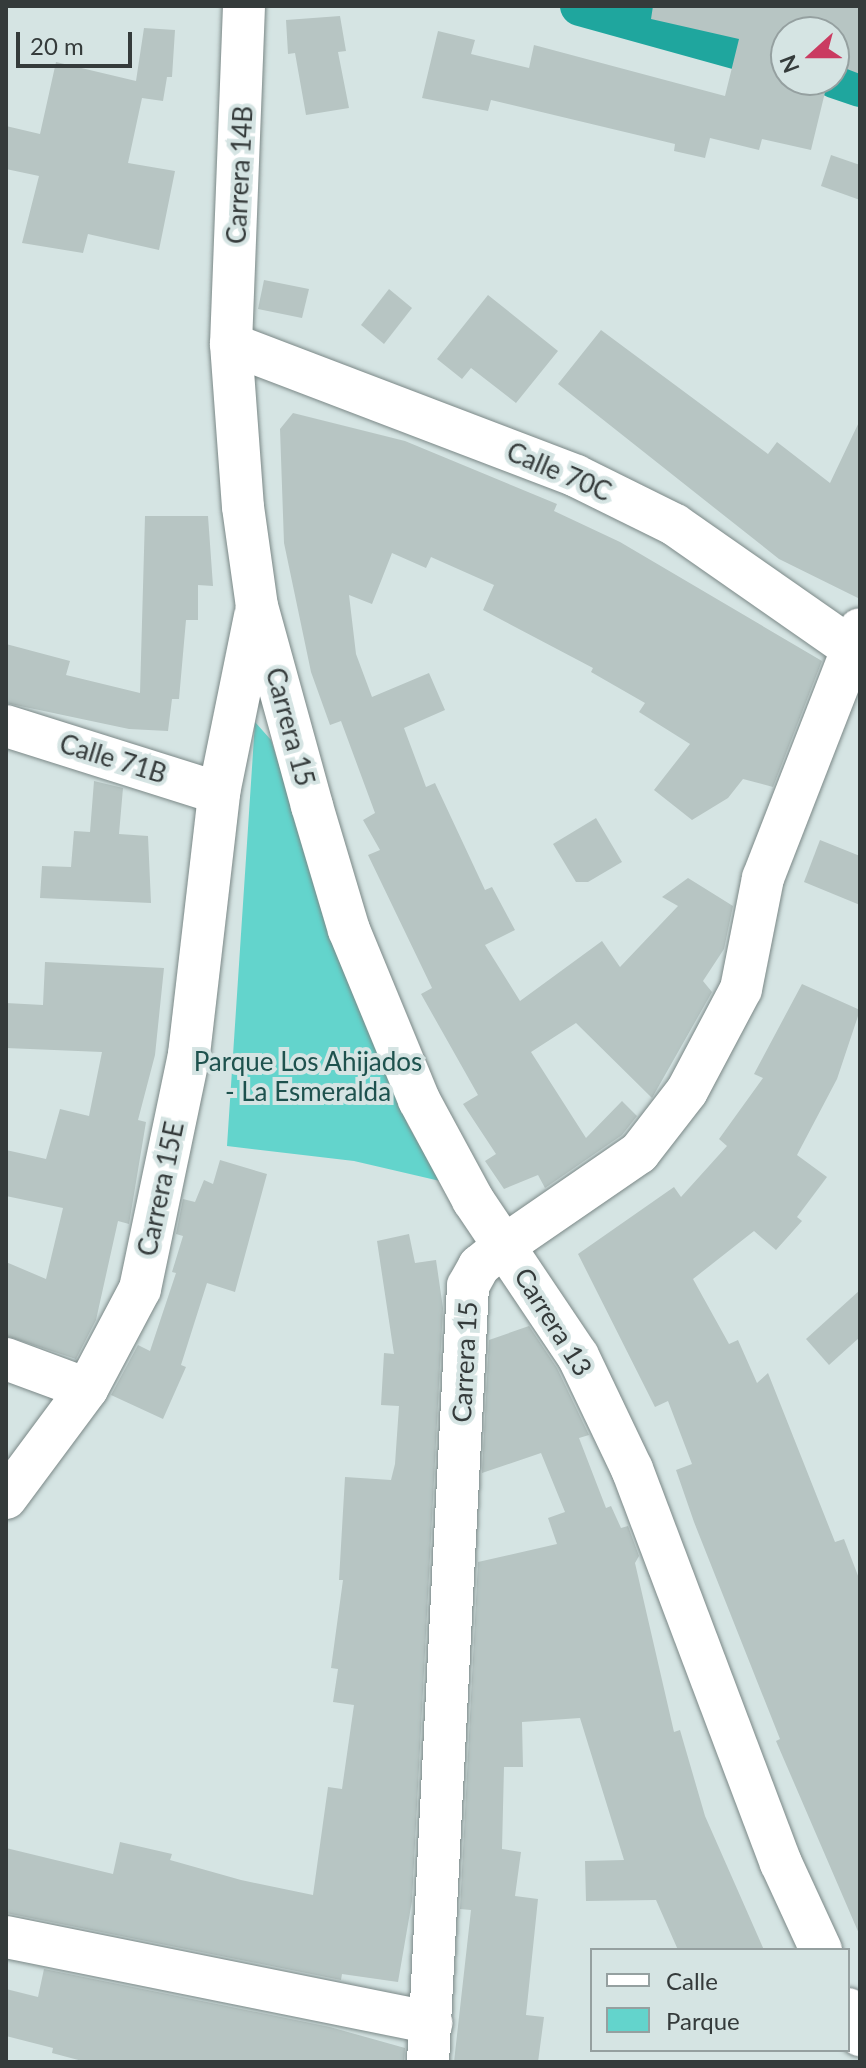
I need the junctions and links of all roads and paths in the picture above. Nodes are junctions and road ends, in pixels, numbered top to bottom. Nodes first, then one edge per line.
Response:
1 (244, 6) edge
2 (231, 344) junction
3 (257, 606) junction
4 (857, 644) edge
5 (6, 726) edge
6 (219, 793) junction
7 (505, 1245) junction
8 (6, 1359) edge
9 (87, 1389) junction
10 (6, 1498) edge
11 (6, 1937) edge
12 (820, 1948) edge
13 (850, 2013) edge
14 (860, 2035) edge
15 (429, 2043) edge

1 - 2 street, Carrera 14B
2 - 3 street, Carrera 15
2 - 4 street, Calle 70C
3 - 6 street, Carrera 15E
3 - 7 street, Carrera 15
4 - 7 street, Carrera 13
5 - 6 street, Calle 71B
6 - 9 street, Carrera 15E
7 - 12 street, Carrera 13
7 - 15 street, Carrera 15
8 - 9 street
9 - 10 street, Carrera 15E
11 - 15 street
13 - 14 street

